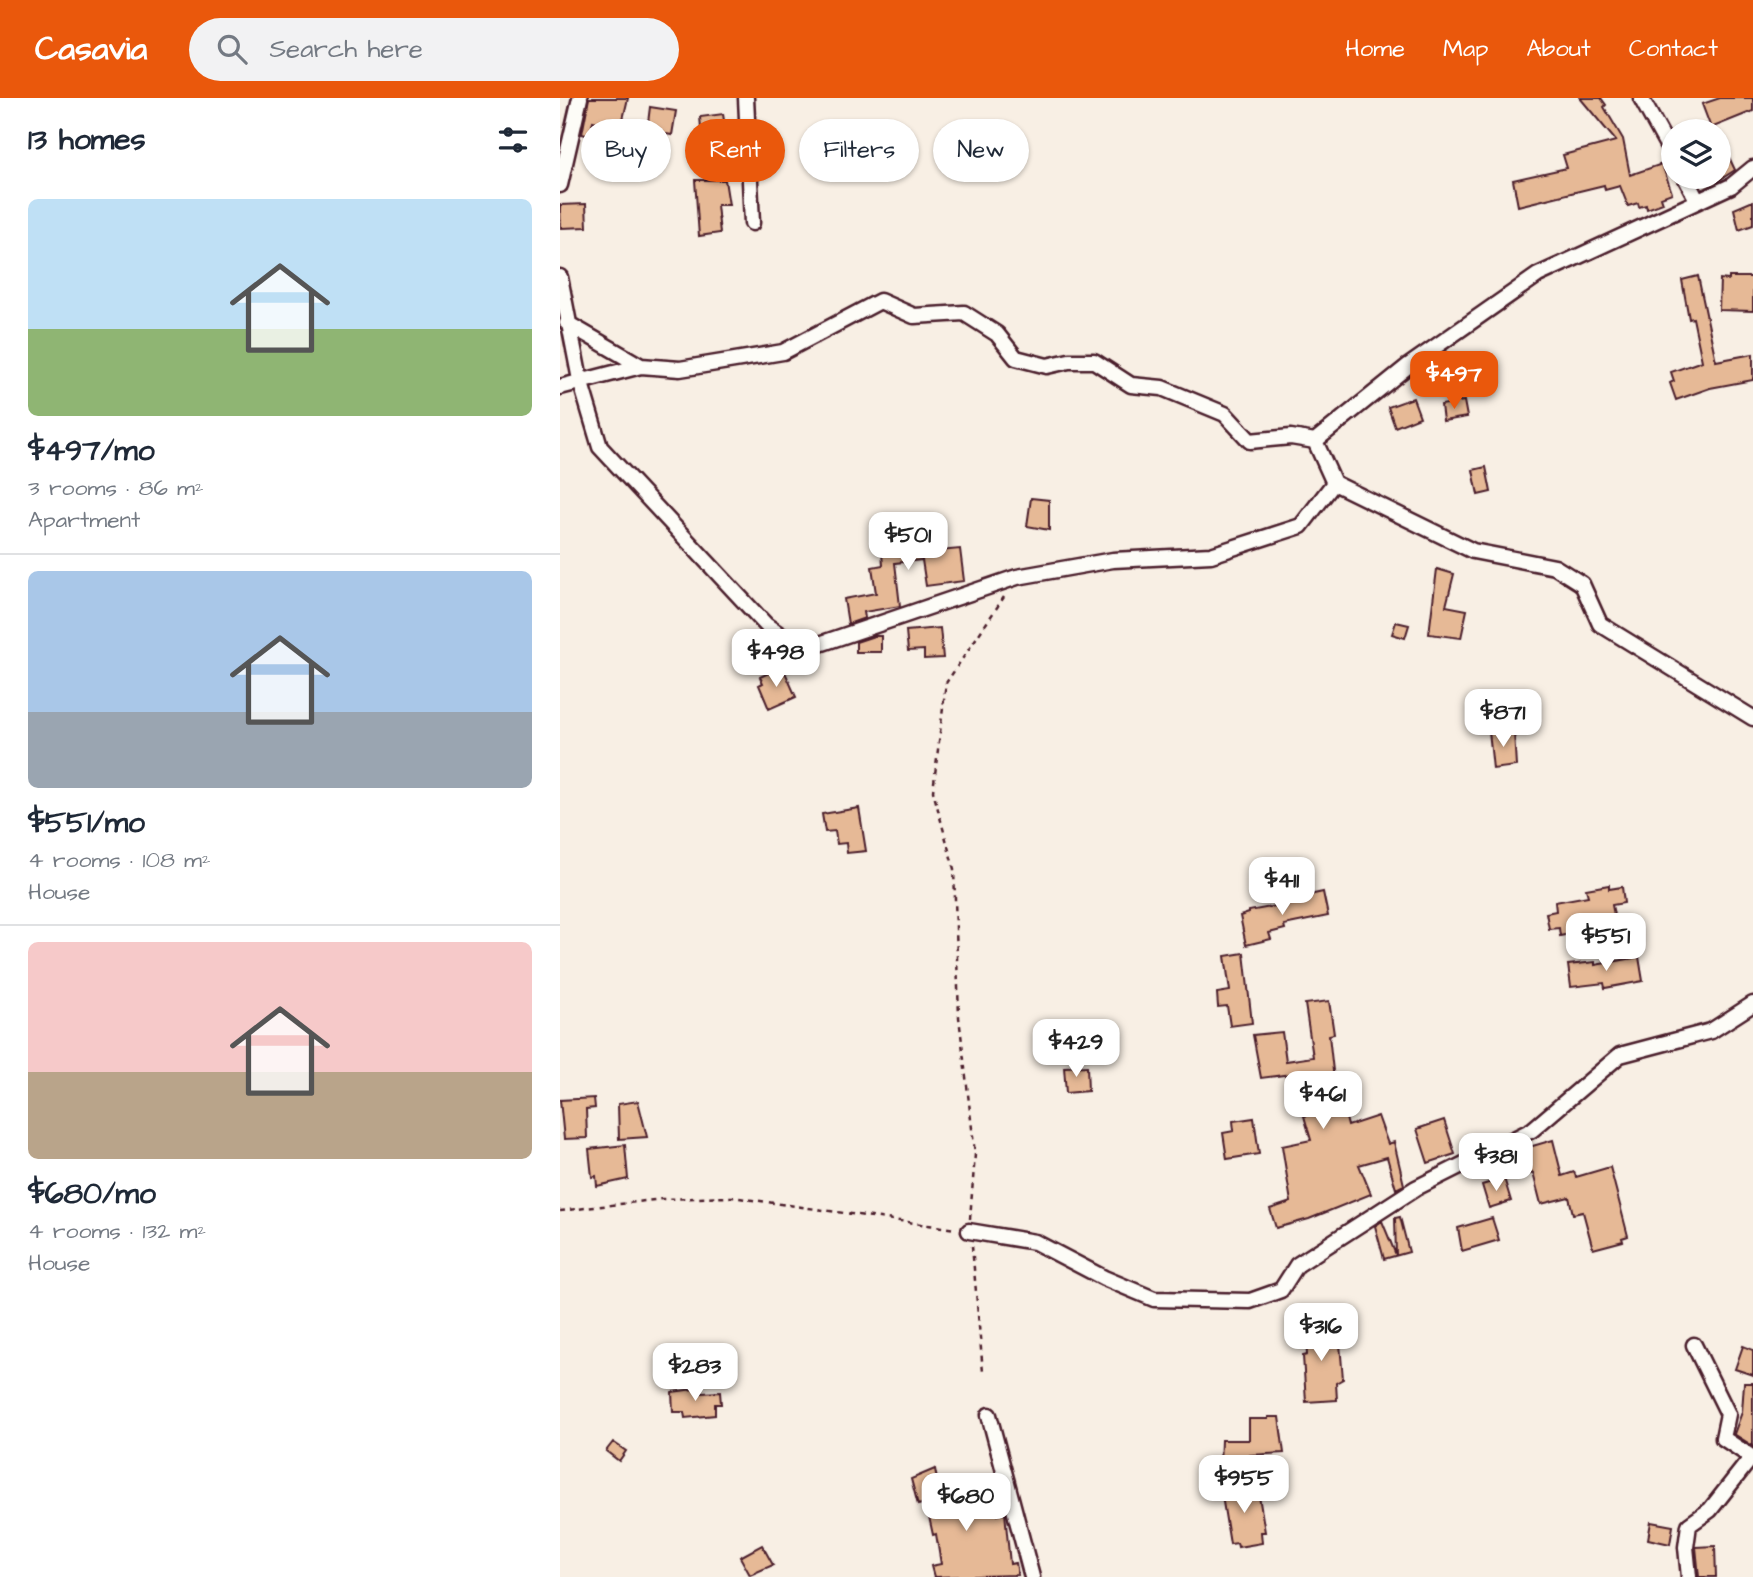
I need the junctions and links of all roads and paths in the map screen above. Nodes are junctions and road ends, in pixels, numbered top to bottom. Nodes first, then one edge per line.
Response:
1 (580, 98) edge
2 (746, 98) edge
3 (1641, 98) edge
4 (1661, 134) edge
5 (1753, 168) edge
6 (560, 185) edge
7 (1692, 189) edge
8 (1698, 200) junction
9 (752, 223) dead end
10 (560, 276) edge
11 (566, 322) edge
12 (641, 366) junction
13 (580, 380) junction
14 (560, 387) edge
15 (1315, 441) junction
16 (1334, 483) junction
17 (1017, 577) junction
18 (1753, 718) edge
19 (1753, 1004) edge
20 (560, 1211) edge
21 (970, 1231) junction
22 (1693, 1345) dead end
23 (984, 1372) dead end
24 (989, 1415) dead end
25 (1752, 1458) edge
26 (1032, 1577) edge
27 (1689, 1577) edge

1 - 6 street
2 - 9 street
3 - 4 street
5 - 8 street
7 - 8 street
8 - 15 street
10 - 11 street
11 - 12 street
11 - 13 street
12 - 13 street
12 - 15 street
13 - 14 street
13 - 17 street
15 - 16 street
16 - 17 street
16 - 18 street
17 - 21 path
19 - 21 street
20 - 21 path
21 - 23 path
22 - 25 street
24 - 26 street
25 - 27 street

